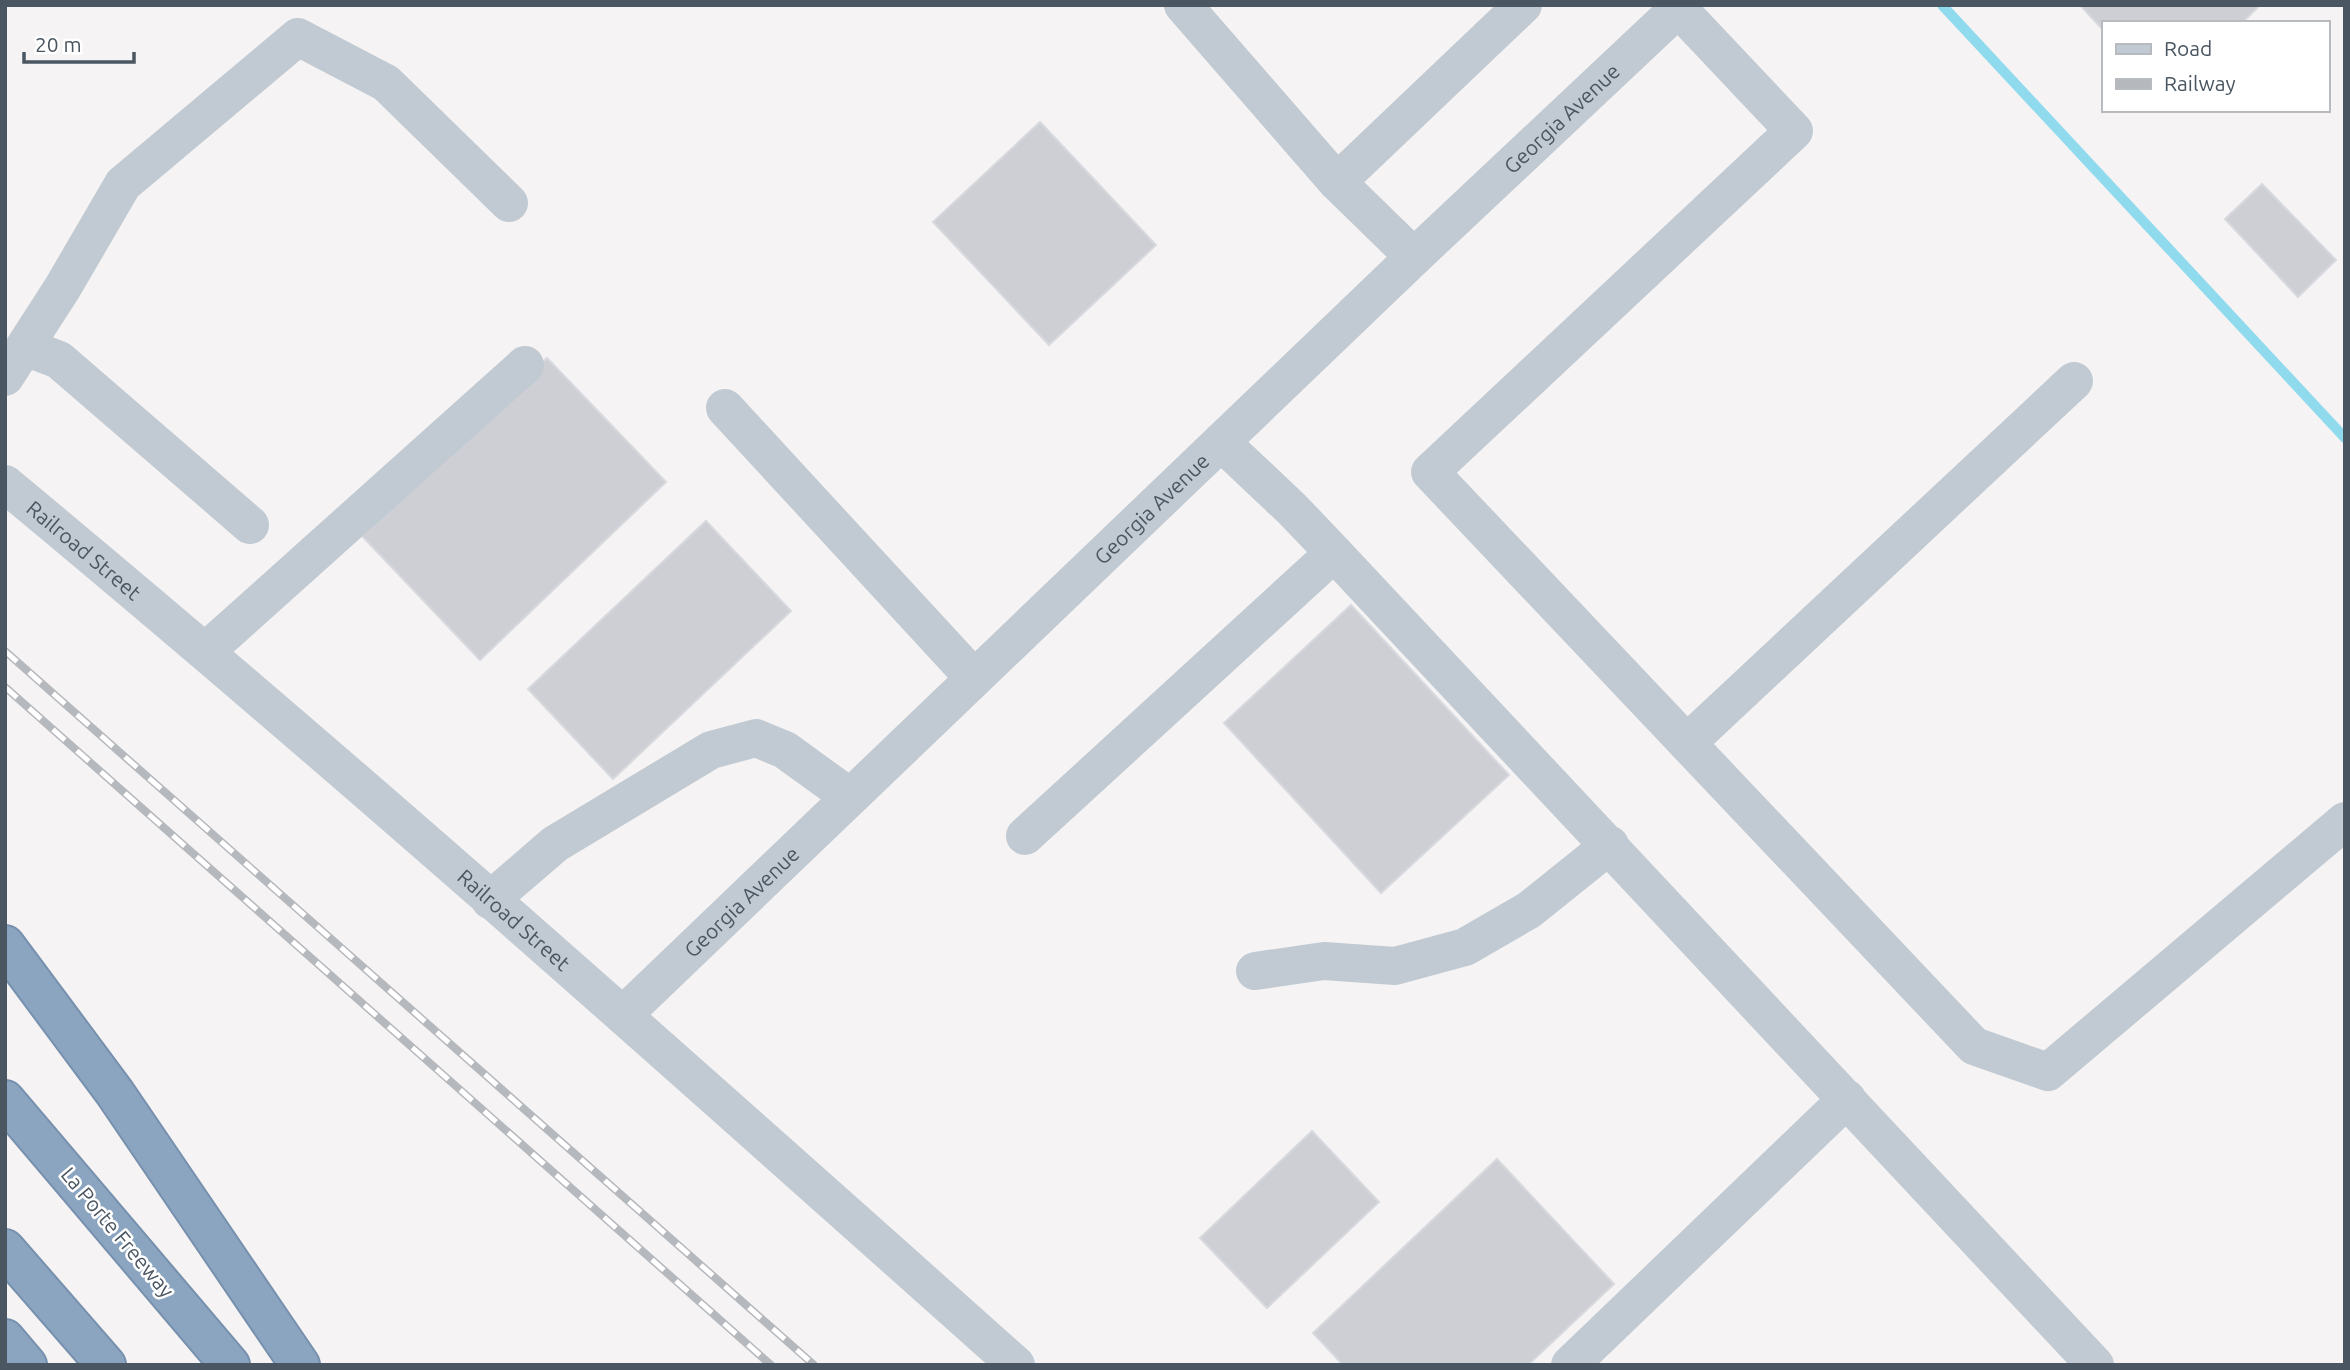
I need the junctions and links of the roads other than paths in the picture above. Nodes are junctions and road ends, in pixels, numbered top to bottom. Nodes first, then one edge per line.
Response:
1 (1183, 5) edge
2 (1523, 5) edge
3 (1678, 6) edge
4 (1337, 182) junction
5 (509, 203) dead end
6 (1414, 257) junction
7 (15, 362) edge
8 (525, 365) dead end
9 (2074, 382) dead end
10 (724, 408) dead end
11 (1221, 442) junction
12 (5, 484) edge
13 (250, 525) dead end
14 (1334, 553) junction
15 (206, 651) junction
16 (974, 678) junction
17 (1687, 743) junction
18 (850, 797) junction
19 (2345, 821) edge
20 (1025, 836) dead end
21 (1610, 845) junction
22 (490, 900) junction
23 (5, 945) edge
24 (1255, 971) dead end
25 (623, 1014) junction
26 (1847, 1099) junction
27 (5, 1100) edge
28 (5, 1249) edge
29 (5, 1339) edge
30 (27, 1365) edge
31 (106, 1365) edge
32 (230, 1365) edge
33 (300, 1365) edge
34 (1016, 1365) edge
35 (1570, 1365) edge
36 (2095, 1365) edge

1 - 4 street
2 - 4 street
3 - 6 street, Georgia Avenue
3 - 17 street
4 - 6 street
5 - 7 street
6 - 11 street, Georgia Avenue
7 - 13 street
8 - 15 street
9 - 17 street
10 - 16 street
11 - 14 street
11 - 16 street, Georgia Avenue
12 - 15 street, Railroad Street
14 - 20 street
14 - 21 street
15 - 22 street, Railroad Street
16 - 18 street, Georgia Avenue
17 - 19 street
18 - 22 street
18 - 25 street, Georgia Avenue
21 - 24 street
21 - 26 street
22 - 25 street, Railroad Street
23 - 33 highway
25 - 34 street, Railroad Street
26 - 35 street
26 - 36 street
27 - 32 highway, La Porte Freeway
28 - 31 highway
29 - 30 highway

